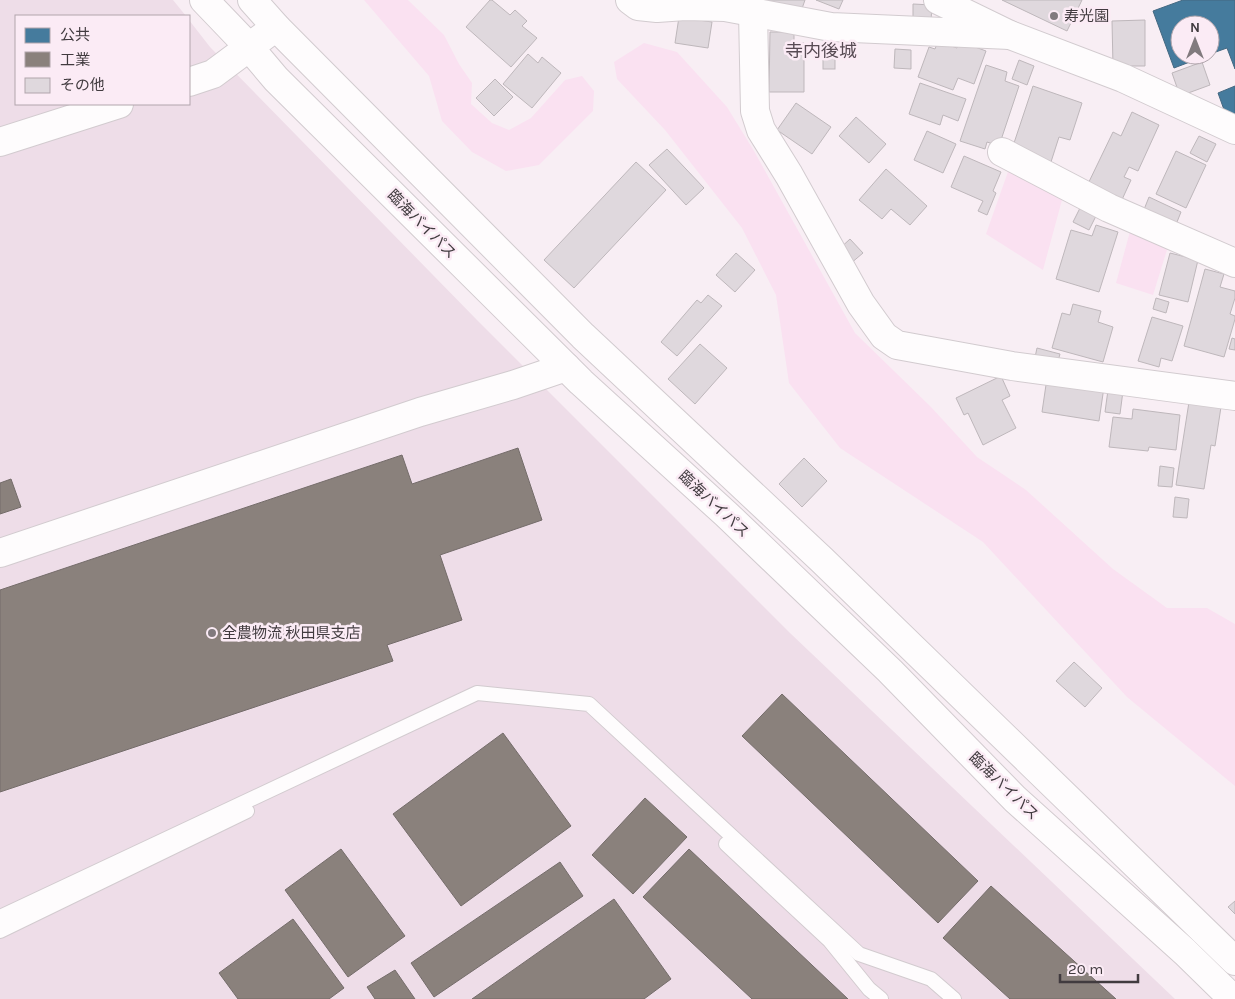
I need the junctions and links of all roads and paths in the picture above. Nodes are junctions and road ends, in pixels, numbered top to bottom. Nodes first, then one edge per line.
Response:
1 (204, 0) edge
2 (252, 0) edge
3 (630, 0) edge
4 (938, 0) edge
5 (753, 12) junction
6 (276, 27) junction
7 (1010, 35) junction
8 (249, 47) junction
9 (190, 82) edge
10 (116, 105) edge
11 (1235, 130) edge
12 (0, 142) edge
13 (1002, 152) dead end
14 (1235, 263) edge
15 (566, 367) junction
16 (1235, 396) edge
17 (0, 553) edge
18 (0, 917) edge
19 (0, 931) edge
20 (1235, 961) edge
21 (881, 999) edge
22 (954, 999) edge
23 (1233, 999) edge

1 - 8 main road, 臨海バイパス
2 - 6 main road
3 - 5 main road
4 - 7 main road
5 - 7 main road
5 - 16 main road
6 - 8 main road
6 - 20 main road
7 - 11 main road
8 - 9 main road
8 - 15 main road, 臨海バイパス
10 - 12 main road
13 - 14 main road
15 - 17 main road
15 - 23 main road, 臨海バイパス
18 - 22 lane
19 - 21 lane

